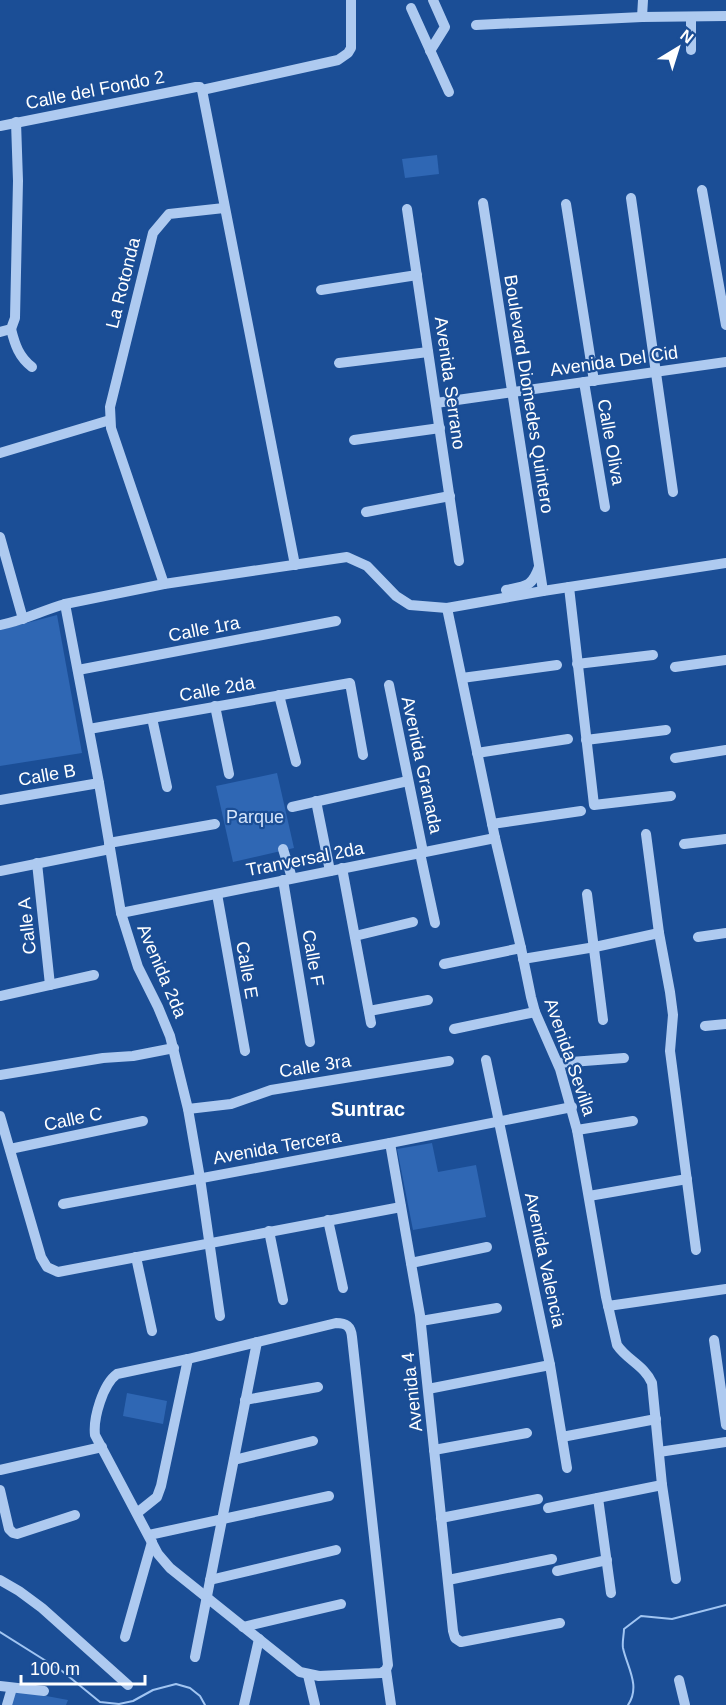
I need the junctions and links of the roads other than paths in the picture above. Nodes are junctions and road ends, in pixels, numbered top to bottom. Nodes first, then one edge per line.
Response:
1 (351, 0) edge
2 (433, 0) edge
3 (643, 0) edge
4 (411, 8) dead end
5 (726, 16) edge
6 (642, 17) junction
7 (691, 17) junction
8 (476, 25) dead end
9 (691, 50) dead end
10 (430, 51) junction
11 (199, 89) junction
12 (449, 92) dead end
13 (16, 122) junction
14 (0, 126) edge
15 (702, 190) dead end
16 (631, 198) dead end
17 (483, 203) dead end
18 (566, 204) dead end
19 (224, 208) junction
20 (407, 209) dead end
21 (417, 275) junction
22 (321, 290) dead end
23 (726, 325) edge
24 (5, 330) edge
25 (428, 352) junction
26 (726, 362) edge
27 (339, 363) dead end
28 (32, 366) dead end
29 (656, 372) junction
30 (589, 381) junction
31 (512, 392) junction
32 (436, 403) junction
33 (110, 420) junction
34 (440, 428) junction
35 (354, 440) dead end
36 (0, 453) edge
37 (674, 492) dead end
38 (450, 496) junction
39 (605, 507) dead end
40 (366, 512) dead end
41 (0, 537) edge
42 (459, 561) dead end
43 (726, 562) edge
44 (295, 564) junction
45 (539, 566) junction
46 (164, 584) junction
47 (569, 587) junction
48 (543, 591) junction
49 (482, 602) junction
50 (65, 604) junction
51 (447, 608) junction
52 (23, 619) junction
53 (336, 621) dead end
54 (0, 625) edge
55 (653, 655) dead end
56 (726, 660) edge
57 (578, 664) junction
58 (557, 665) dead end
59 (675, 667) dead end
60 (78, 670) junction
61 (462, 678) junction
62 (389, 685) dead end
63 (279, 695) junction
64 (215, 706) junction
65 (152, 718) junction
66 (89, 729) junction
67 (666, 730) dead end
68 (568, 739) dead end
69 (586, 740) junction
70 (726, 750) edge
71 (477, 753) junction
72 (363, 755) dead end
73 (675, 758) dead end
74 (296, 762) dead end
75 (229, 774) dead end
76 (408, 781) junction
77 (99, 783) junction
78 (168, 788) dead end
79 (671, 796) dead end
80 (0, 800) edge
81 (316, 801) junction
82 (292, 807) dead end
83 (581, 811) dead end
84 (215, 824) dead end
85 (492, 824) junction
86 (646, 834) dead end
87 (495, 837) junction
88 (726, 839) edge
89 (684, 844) dead end
90 (110, 846) junction
91 (283, 849) dead end
92 (422, 852) junction
93 (37, 863) junction
94 (342, 868) junction
95 (0, 871) edge
96 (330, 871) junction
97 (287, 879) junction
98 (217, 894) junction
99 (587, 894) dead end
100 (121, 913) junction
101 (413, 922) dead end
102 (435, 923) dead end
103 (659, 933) junction
104 (726, 933) edge
105 (354, 936) junction
106 (698, 937) dead end
107 (595, 947) junction
108 (522, 954) junction
109 (444, 964) dead end
110 (94, 975) dead end
111 (50, 985) junction
112 (0, 996) edge
113 (428, 1000) dead end
114 (369, 1011) junction
115 (535, 1012) junction
116 (603, 1020) dead end
117 (371, 1023) dead end
118 (726, 1024) edge
119 (705, 1026) dead end
120 (454, 1029) dead end
121 (310, 1042) dead end
122 (174, 1048) junction
123 (245, 1051) dead end
124 (624, 1058) dead end
125 (486, 1060) dead end
126 (449, 1061) dead end
127 (558, 1063) junction
128 (0, 1076) edge
129 (572, 1107) junction
130 (188, 1109) junction
131 (0, 1116) edge
132 (633, 1120) dead end
133 (143, 1121) dead end
134 (500, 1121) junction
135 (578, 1130) junction
136 (390, 1143) junction
137 (10, 1149) junction
138 (200, 1178) junction
139 (687, 1179) junction
140 (590, 1196) junction
141 (63, 1204) dead end
142 (401, 1207) junction
143 (328, 1220) junction
144 (269, 1231) junction
145 (209, 1242) junction
146 (487, 1247) dead end
147 (696, 1250) dead end
148 (136, 1257) junction
149 (411, 1263) junction
150 (343, 1288) dead end
151 (726, 1289) edge
152 (283, 1300) dead end
153 (608, 1306) junction
154 (497, 1308) dead end
155 (220, 1316) dead end
156 (421, 1321) junction
157 (152, 1331) dead end
158 (714, 1340) dead end
159 (257, 1342) junction
160 (188, 1359) junction
161 (550, 1365) junction
162 (318, 1386) dead end
163 (428, 1389) junction
164 (245, 1400) junction
165 (656, 1419) junction
166 (726, 1425) edge
167 (527, 1433) dead end
168 (95, 1435) junction
169 (562, 1437) junction
170 (312, 1441) dead end
171 (726, 1442) edge
172 (102, 1447) junction
173 (434, 1450) junction
174 (86, 1451) junction
175 (659, 1452) junction
176 (234, 1460) junction
177 (567, 1468) dead end
178 (0, 1470) edge
179 (662, 1485) junction
180 (0, 1490) edge
181 (329, 1496) dead end
182 (598, 1498) junction
183 (538, 1499) dead end
184 (548, 1508) dead end
185 (137, 1513) junction
186 (75, 1515) dead end
187 (441, 1518) junction
188 (222, 1519) junction
189 (150, 1538) junction
190 (336, 1550) dead end
191 (552, 1559) dead end
192 (607, 1560) junction
193 (557, 1571) dead end
194 (676, 1579) dead end
195 (0, 1580) edge
196 (210, 1580) junction
197 (448, 1580) junction
198 (611, 1593) dead end
199 (207, 1598) junction
200 (341, 1604) dead end
201 (560, 1623) dead end
202 (243, 1627) junction
203 (125, 1637) dead end
204 (259, 1640) junction
205 (195, 1657) dead end
206 (386, 1670) junction
207 (308, 1675) junction
208 (679, 1680) dead end
209 (128, 1685) dead end
210 (0, 1686) edge
211 (12, 1688) junction
212 (44, 1691) dead end
213 (7, 1705) edge
214 (244, 1705) edge
215 (315, 1705) edge
216 (391, 1705) edge
217 (684, 1705) edge

1 - 11 street, Calle del Fondo 2
2 - 10 street
3 - 6 street
4 - 10 street
5 - 7 street
6 - 7 street
6 - 8 street
7 - 9 street
10 - 12 street
11 - 13 street, Calle del Fondo 2
11 - 19 street
13 - 14 street, Calle del Fondo 2
13 - 24 street
15 - 23 street
16 - 29 street
17 - 31 street, Boulevard Diomedes Quintero
18 - 30 street, Calle Oliva
19 - 33 street, La Rotonda
19 - 44 street
20 - 21 street, Avenida Serrano
21 - 22 street
21 - 25 street, Avenida Serrano
24 - 28 street
25 - 27 street
25 - 32 street, Avenida Serrano
26 - 29 street, Avenida Del Cid
29 - 30 street, Avenida Del Cid
29 - 37 street
30 - 31 street, Avenida Del Cid
30 - 39 street, Calle Oliva
31 - 32 street, Avenida Del Cid
31 - 45 street, Boulevard Diomedes Quintero
32 - 34 street, Avenida Serrano
33 - 36 street
33 - 46 street
34 - 35 street
34 - 38 street, Avenida Serrano
38 - 40 street
38 - 42 street, Avenida Serrano
41 - 52 street
43 - 47 street
44 - 46 street
44 - 51 street
45 - 48 street, Boulevard Diomedes Quintero
45 - 49 street
46 - 50 street
47 - 48 street
47 - 57 street
48 - 49 street
49 - 51 street
50 - 52 street
50 - 60 street, Avenida 2da
51 - 61 street, Avenida Sevilla
52 - 54 street
53 - 60 street, Calle 1ra
55 - 57 street
56 - 59 street
57 - 69 street
58 - 61 street
60 - 66 street, Avenida 2da
61 - 71 street, Avenida Sevilla
62 - 76 street, Avenida Granada
63 - 64 street, Calle 2da
63 - 72 street, Calle 2da
63 - 74 street
64 - 65 street, Calle 2da
64 - 75 street
65 - 66 street, Calle 2da
65 - 78 street
66 - 77 street, Avenida 2da
67 - 69 street
68 - 71 street
69 - 79 street
70 - 73 street
71 - 85 street, Avenida Sevilla
76 - 81 street
76 - 92 street, Avenida Granada
77 - 80 street, Calle B
77 - 90 street, Avenida 2da
81 - 82 street
81 - 96 street
83 - 85 street
84 - 90 street
85 - 87 street, Avenida Sevilla
86 - 103 street
87 - 92 street, Tranversal 2da
87 - 108 street, Avenida Sevilla
88 - 89 street
90 - 93 street
90 - 100 street, Avenida 2da
91 - 97 street, Calle F
92 - 94 street, Tranversal 2da
92 - 102 street, Avenida Granada
93 - 95 street
93 - 111 street, Calle A
94 - 96 street, Tranversal 2da
94 - 105 street
96 - 97 street, Tranversal 2da
97 - 98 street, Tranversal 2da
97 - 121 street, Calle F
98 - 100 street, Tranversal 2da
98 - 123 street, Calle E
99 - 107 street
100 - 122 street, Avenida 2da
101 - 105 street
103 - 107 street
103 - 139 street
104 - 106 street
105 - 114 street
107 - 108 street
107 - 116 street
108 - 109 street
108 - 115 street, Avenida Sevilla
110 - 111 street
111 - 112 street
113 - 114 street
114 - 117 street
115 - 120 street
115 - 127 street, Avenida Sevilla
118 - 119 street
122 - 128 street
122 - 130 street, Avenida 2da
124 - 127 street
125 - 134 street, Avenida Valencia
126 - 130 street, Calle 3ra
127 - 129 street, Avenida Sevilla
129 - 134 street, Avenida Tercera
129 - 135 street, Avenida Sevilla
130 - 138 street, Avenida 2da
131 - 137 street
132 - 135 street
133 - 137 street, Calle C
134 - 136 street, Avenida Tercera
134 - 161 street, Avenida Valencia
135 - 140 street, Avenida Sevilla
136 - 138 street, Avenida Tercera
136 - 142 street, Avenida 4
137 - 148 street
138 - 141 street, Avenida Tercera
138 - 145 street, Avenida 2da
139 - 140 street
139 - 147 street
140 - 153 street, Avenida Sevilla
142 - 143 street
142 - 149 street, Avenida 4
143 - 144 street
143 - 150 street
144 - 145 street
144 - 152 street
145 - 148 street
145 - 155 street, Avenida 2da
146 - 149 street
148 - 157 street
149 - 156 street, Avenida 4
151 - 153 street
153 - 165 street, Avenida Sevilla
154 - 156 street
156 - 163 street, Avenida 4
158 - 166 street
159 - 160 street
159 - 164 street
159 - 206 street
160 - 168 street
160 - 185 street
161 - 163 street
161 - 169 street, Avenida Valencia
162 - 164 street
163 - 173 street, Avenida 4
164 - 176 street
165 - 169 street
165 - 175 street, Avenida Sevilla
167 - 173 street
168 - 172 street
168 - 174 street
169 - 177 street, Avenida Valencia
170 - 176 street
171 - 175 street
172 - 174 street
172 - 185 street
173 - 187 street, Avenida 4
174 - 178 street
175 - 179 street, Avenida Sevilla
176 - 188 street
179 - 182 street
179 - 194 street, Avenida Sevilla
180 - 186 street
181 - 188 street
182 - 184 street
182 - 192 street
183 - 187 street
185 - 189 street
187 - 197 street, Avenida 4
188 - 189 street
188 - 196 street
189 - 199 street
189 - 203 street
190 - 196 street
191 - 197 street
192 - 193 street
192 - 198 street
195 - 209 street
196 - 199 street
197 - 201 street, Avenida 4
199 - 202 street
199 - 205 street
200 - 202 street
202 - 204 street
204 - 207 street
204 - 214 street
206 - 207 street
206 - 216 street
207 - 215 street
208 - 217 street
210 - 211 street
211 - 212 street
211 - 213 street

